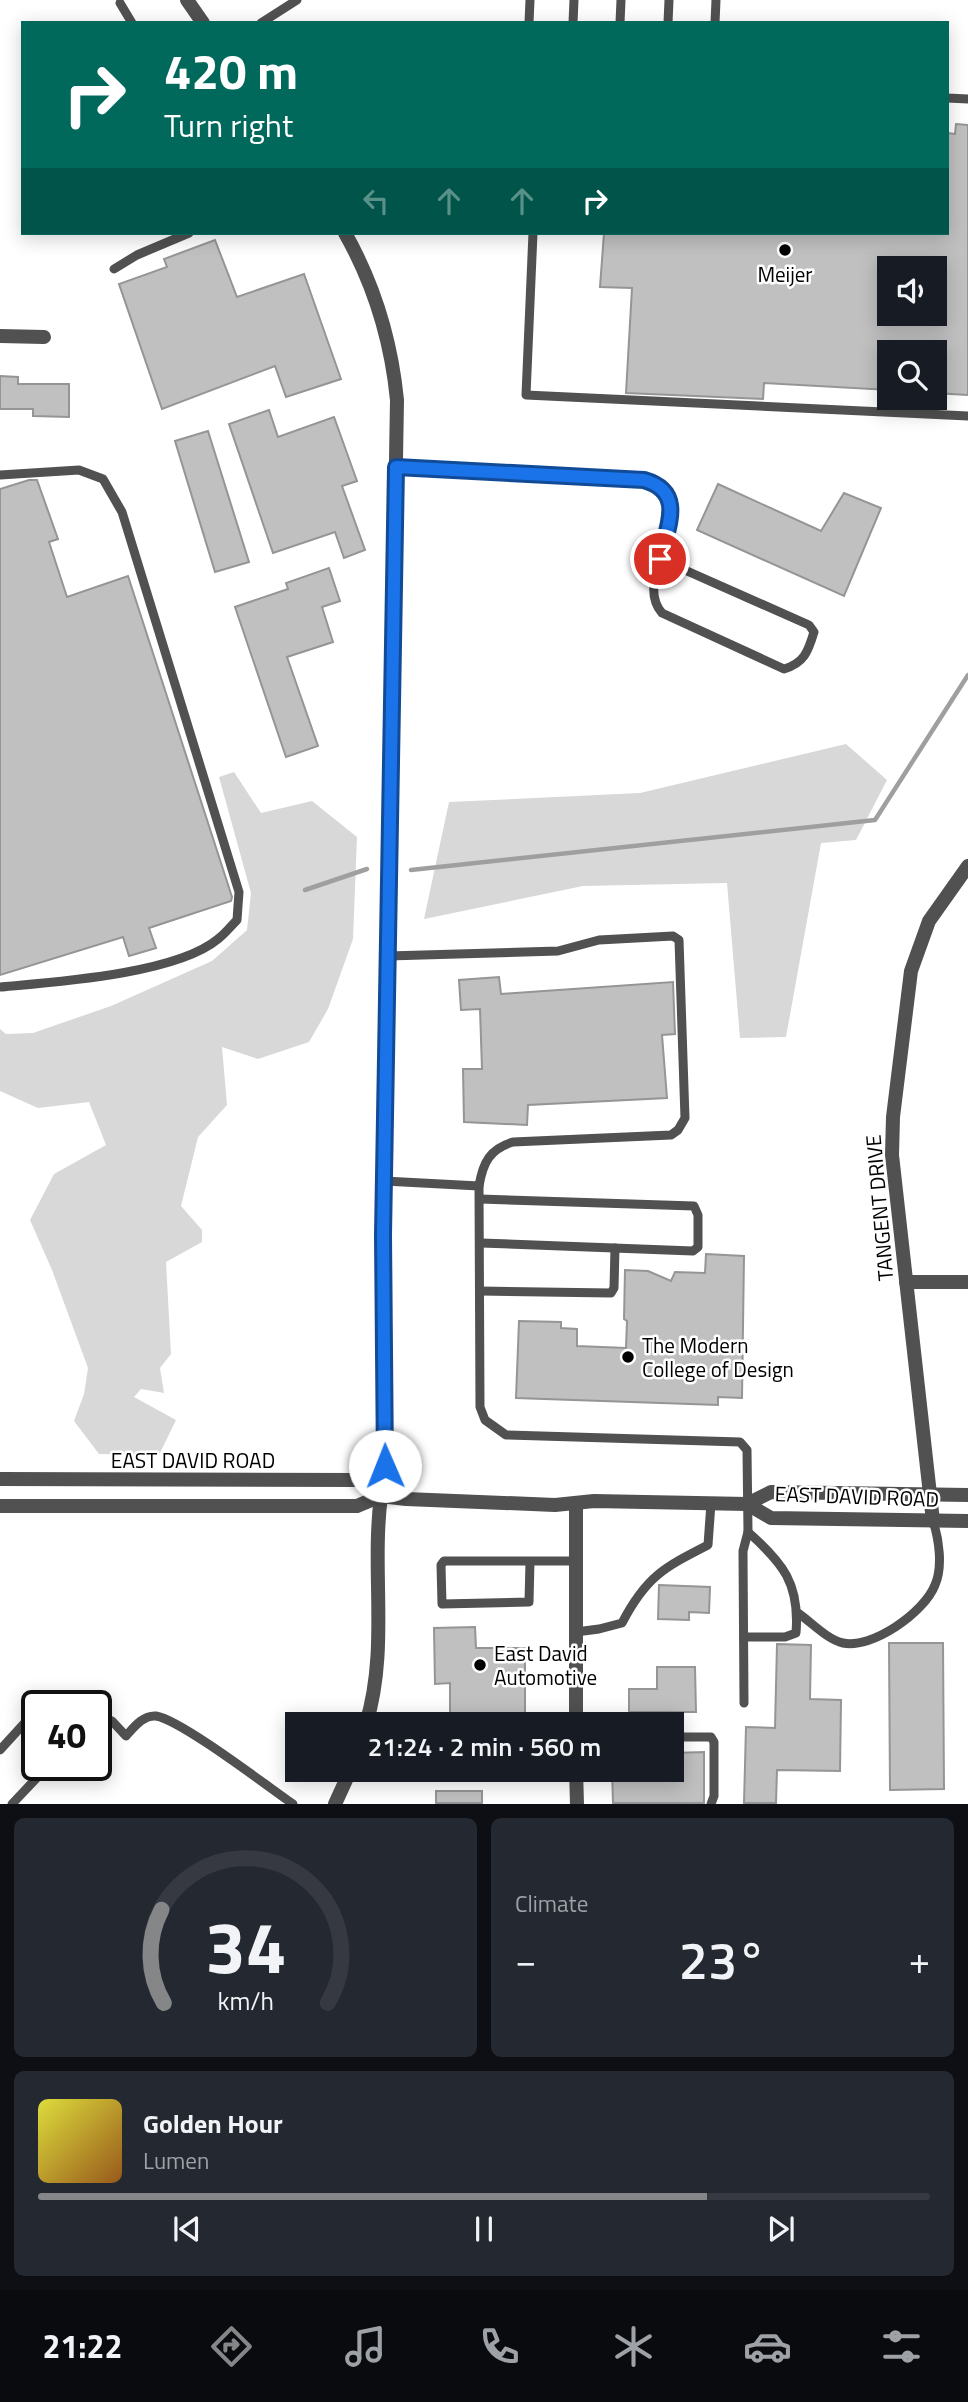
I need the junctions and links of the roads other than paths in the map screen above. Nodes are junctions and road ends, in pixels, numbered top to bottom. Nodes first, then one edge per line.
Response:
1 (187, 0) edge
2 (297, 0) edge
3 (530, 0) edge
4 (574, 0) edge
5 (621, 0) edge
6 (669, 0) edge
7 (716, 0) edge
8 (120, 3) dead end
9 (131, 21) edge
10 (202, 21) edge
11 (264, 21) edge
12 (529, 21) edge
13 (573, 21) edge
14 (620, 21) edge
15 (668, 21) edge
16 (715, 21) edge
17 (949, 98) edge
18 (968, 99) edge
19 (184, 235) edge
20 (346, 235) edge
21 (533, 235) edge
22 (114, 269) dead end
23 (0, 336) edge
24 (44, 337) dead end
25 (968, 415) edge
26 (396, 467) junction
27 (0, 475) edge
28 (660, 559) junction
29 (968, 866) edge
30 (388, 956) junction
31 (0, 987) edge
32 (384, 1181) junction
33 (480, 1186) junction
34 (480, 1199) junction
35 (481, 1243) junction
36 (615, 1248) junction
37 (906, 1282) junction
38 (968, 1282) edge
39 (481, 1291) junction
40 (0, 1479) edge
41 (381, 1496) junction
42 (930, 1496) junction
43 (968, 1496) edge
44 (576, 1503) junction
45 (711, 1503) junction
46 (747, 1504) junction
47 (0, 1506) edge
48 (933, 1521) junction
49 (968, 1521) edge
50 (748, 1532) junction
51 (530, 1561) junction
52 (576, 1561) junction
53 (798, 1613) junction
54 (576, 1632) junction
55 (744, 1637) junction
56 (744, 1703) dead end
57 (369, 1712) edge
58 (576, 1712) edge
59 (112, 1722) edge
60 (21, 1728) edge
61 (684, 1737) edge
62 (0, 1750) edge
63 (34, 1781) edge
64 (345, 1782) edge
65 (576, 1782) edge
66 (12, 1804) edge
67 (293, 1804) edge
68 (335, 1804) edge
69 (577, 1804) edge
70 (711, 1804) edge

1 - 10 street
2 - 11 lane
3 - 12 lane
4 - 13 lane
5 - 14 lane
6 - 15 lane
7 - 16 lane
8 - 9 lane
17 - 18 lane
19 - 22 lane
20 - 26 street
21 - 25 lane
23 - 24 street
26 - 28 lane
26 - 30 street
27 - 31 lane
28 - 28 lane
29 - 37 street, TANGENT DRIVE
30 - 32 street
30 - 33 lane
32 - 33 lane
32 - 41 street
33 - 34 lane
34 - 35 lane
34 - 36 lane
35 - 36 lane
35 - 39 lane
36 - 39 lane
37 - 38 street
37 - 42 street, TANGENT DRIVE
39 - 46 lane
40 - 41 street, EAST DAVID ROAD
41 - 44 street, EAST DAVID ROAD
41 - 47 street, EAST DAVID ROAD
41 - 57 street
42 - 43 street, EAST DAVID ROAD
42 - 46 street, EAST DAVID ROAD
42 - 48 street, TANGENT DRIVE
44 - 45 street, EAST DAVID ROAD
44 - 52 street
45 - 46 street, EAST DAVID ROAD
45 - 54 lane
46 - 48 street, EAST DAVID ROAD
46 - 50 lane
48 - 49 street, EAST DAVID ROAD
48 - 53 lane
50 - 53 lane
50 - 55 lane
51 - 51 lane
51 - 52 lane
52 - 54 street
53 - 55 lane
54 - 58 street
55 - 56 lane
59 - 67 lane
60 - 62 lane
61 - 70 lane
63 - 66 lane
64 - 68 street
65 - 69 street

